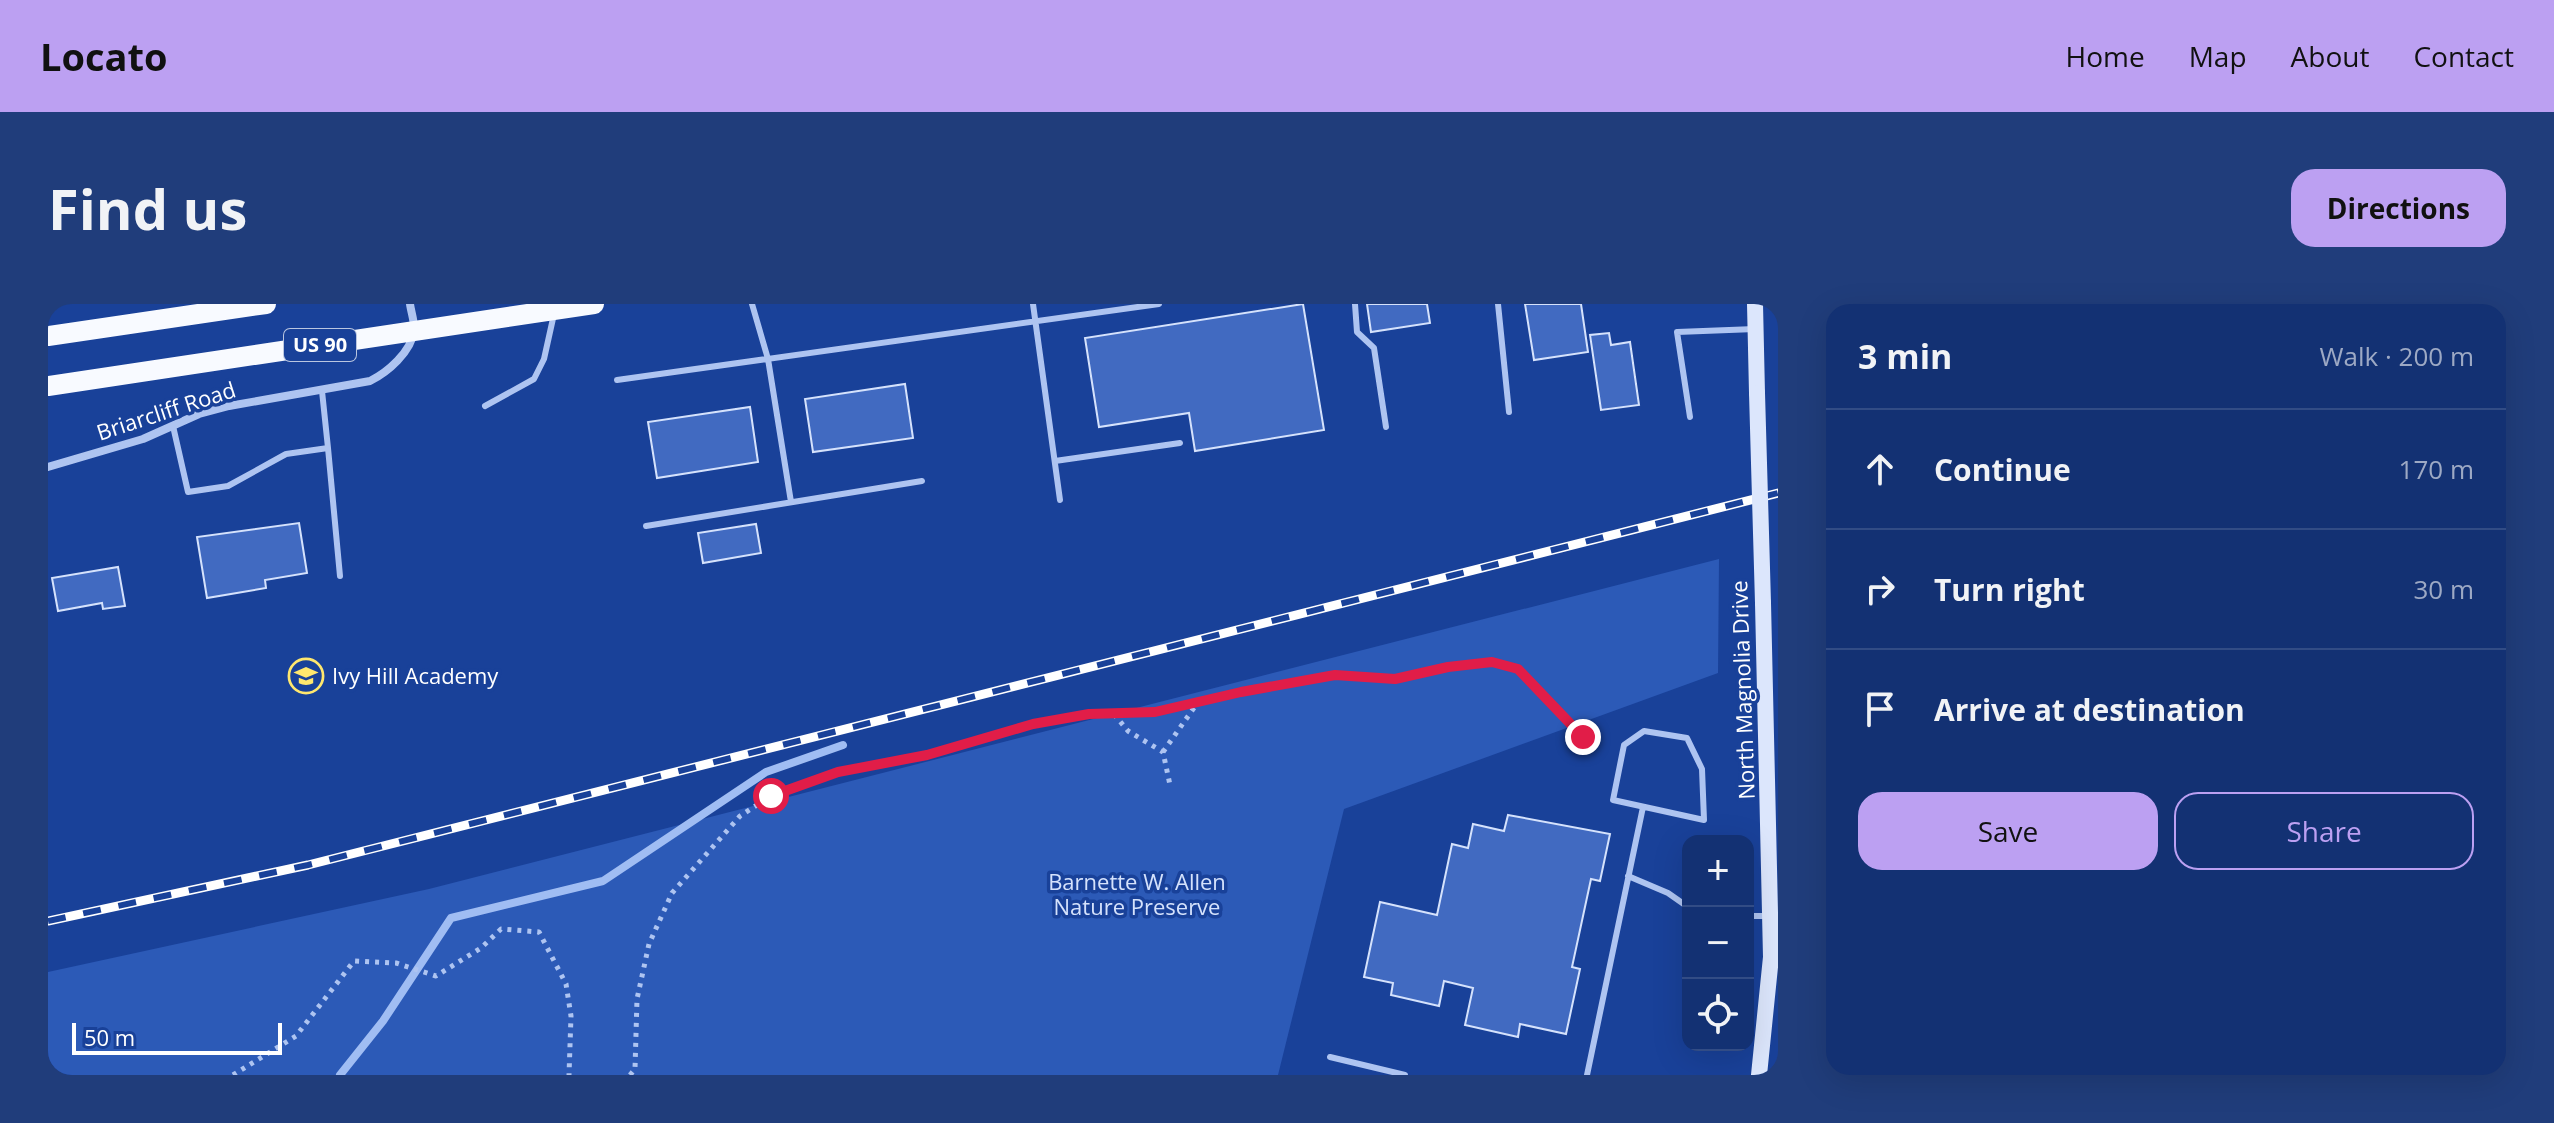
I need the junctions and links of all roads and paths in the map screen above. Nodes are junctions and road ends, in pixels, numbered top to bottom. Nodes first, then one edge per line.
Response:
1 (266, 304) edge
2 (410, 304) edge
3 (594, 304) edge
4 (752, 304) edge
5 (1033, 304) edge
6 (1159, 304) edge
7 (1355, 304) edge
8 (1498, 304) edge
9 (1755, 304) edge
10 (555, 310) junction
11 (1035, 321) junction
12 (1755, 329) junction
13 (414, 331) junction
14 (48, 336) edge
15 (768, 359) junction
16 (617, 380) dead end
17 (48, 386) edge
18 (322, 391) junction
19 (485, 406) dead end
20 (1509, 412) dead end
21 (1690, 417) dead end
22 (173, 426) junction
23 (1386, 427) dead end
24 (1180, 443) dead end
25 (328, 448) junction
26 (1055, 461) junction
27 (48, 467) edge
28 (922, 481) dead end
29 (1060, 500) dead end
30 (791, 502) junction
31 (646, 526) dead end
32 (340, 576) dead end
33 (1199, 701) junction
34 (1114, 713) junction
35 (1583, 737) dead end
36 (1163, 752) junction
37 (1170, 785) dead end
38 (1643, 807) junction
39 (1628, 876) junction
40 (1682, 903) edge
41 (1774, 916) edge
42 (1330, 1057) dead end
43 (233, 1075) edge
44 (569, 1075) edge
45 (630, 1075) edge
46 (1405, 1075) edge
47 (1587, 1075) edge
48 (1759, 1075) edge

1 - 14 main road, US 90
2 - 13 street
3 - 10 main road, US 90
4 - 15 lane
5 - 11 lane
6 - 11 lane
7 - 23 lane
8 - 20 lane
9 - 12 main road, North Magnolia Drive
10 - 13 main road, US 90
10 - 19 lane
11 - 15 lane
11 - 26 lane
12 - 21 lane
12 - 41 main road, North Magnolia Drive, bridge
13 - 17 main road, US 90
13 - 18 street, Briarcliff Road
15 - 16 lane
15 - 30 lane
18 - 22 street, Briarcliff Road
18 - 25 lane
22 - 25 lane
22 - 27 street, Briarcliff Road
24 - 26 lane
25 - 32 lane
26 - 29 lane
28 - 30 lane
30 - 31 lane
33 - 34 path
33 - 35 path
33 - 36 path
34 - 36 path
34 - 45 path
36 - 37 path
38 - 38 lane
38 - 39 lane
39 - 40 lane
39 - 47 lane
41 - 48 main road, North Magnolia Drive
42 - 46 lane
43 - 44 path

